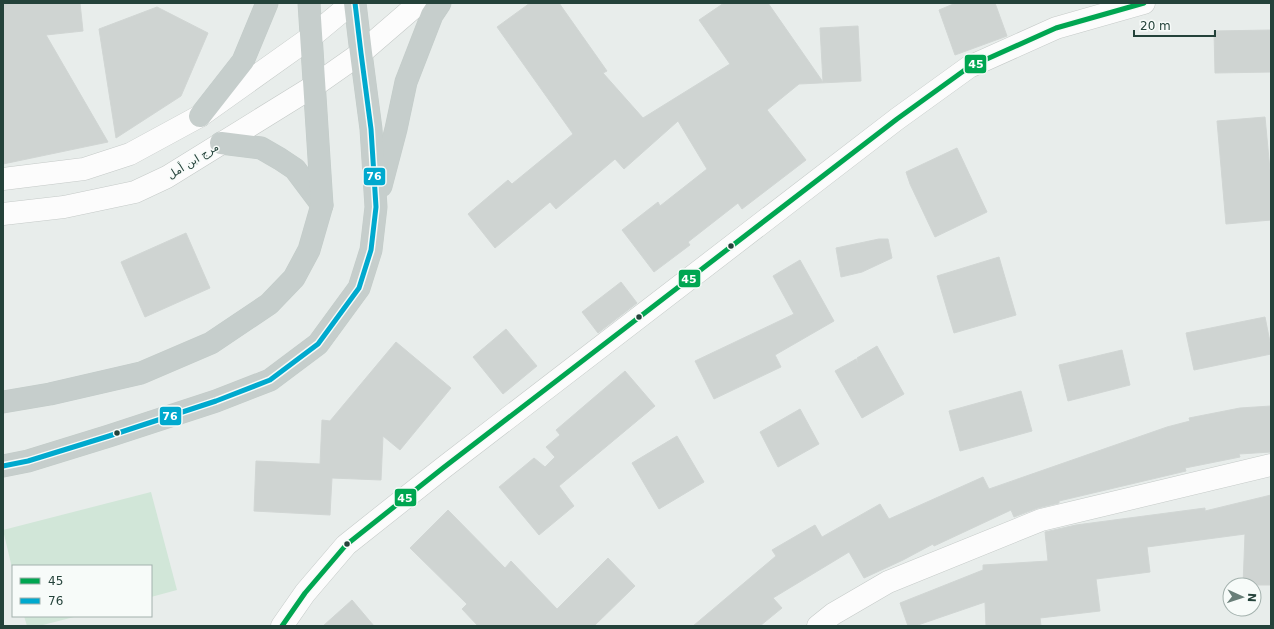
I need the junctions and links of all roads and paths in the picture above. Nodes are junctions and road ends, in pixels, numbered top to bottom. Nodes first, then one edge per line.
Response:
1 (267, 3) edge
2 (308, 3) edge
3 (352, 3) edge
4 (355, 3) edge
5 (419, 3) edge
6 (440, 3) edge
7 (1144, 3) edge
8 (311, 37) junction
9 (360, 53) junction
10 (314, 86) junction
11 (200, 116) junction
12 (222, 143) junction
13 (3, 179) edge
14 (322, 204) junction
15 (376, 207) junction
16 (3, 214) edge
17 (3, 402) edge
18 (1271, 465) edge
19 (3, 466) edge
20 (282, 626) edge
21 (818, 626) edge

1 - 11 highway
2 - 8 highway
3 - 8 street
4 - 9 highway
5 - 9 street, مرج ابن أمل
6 - 15 highway
7 - 20 street
8 - 10 highway
8 - 11 street
9 - 10 street, مرج ابن أمل
9 - 15 highway
10 - 12 street, مرج ابن أمل
10 - 14 highway
11 - 13 street
12 - 14 highway
12 - 16 street, مرج ابن أمل
14 - 17 highway
15 - 19 highway
18 - 21 street

